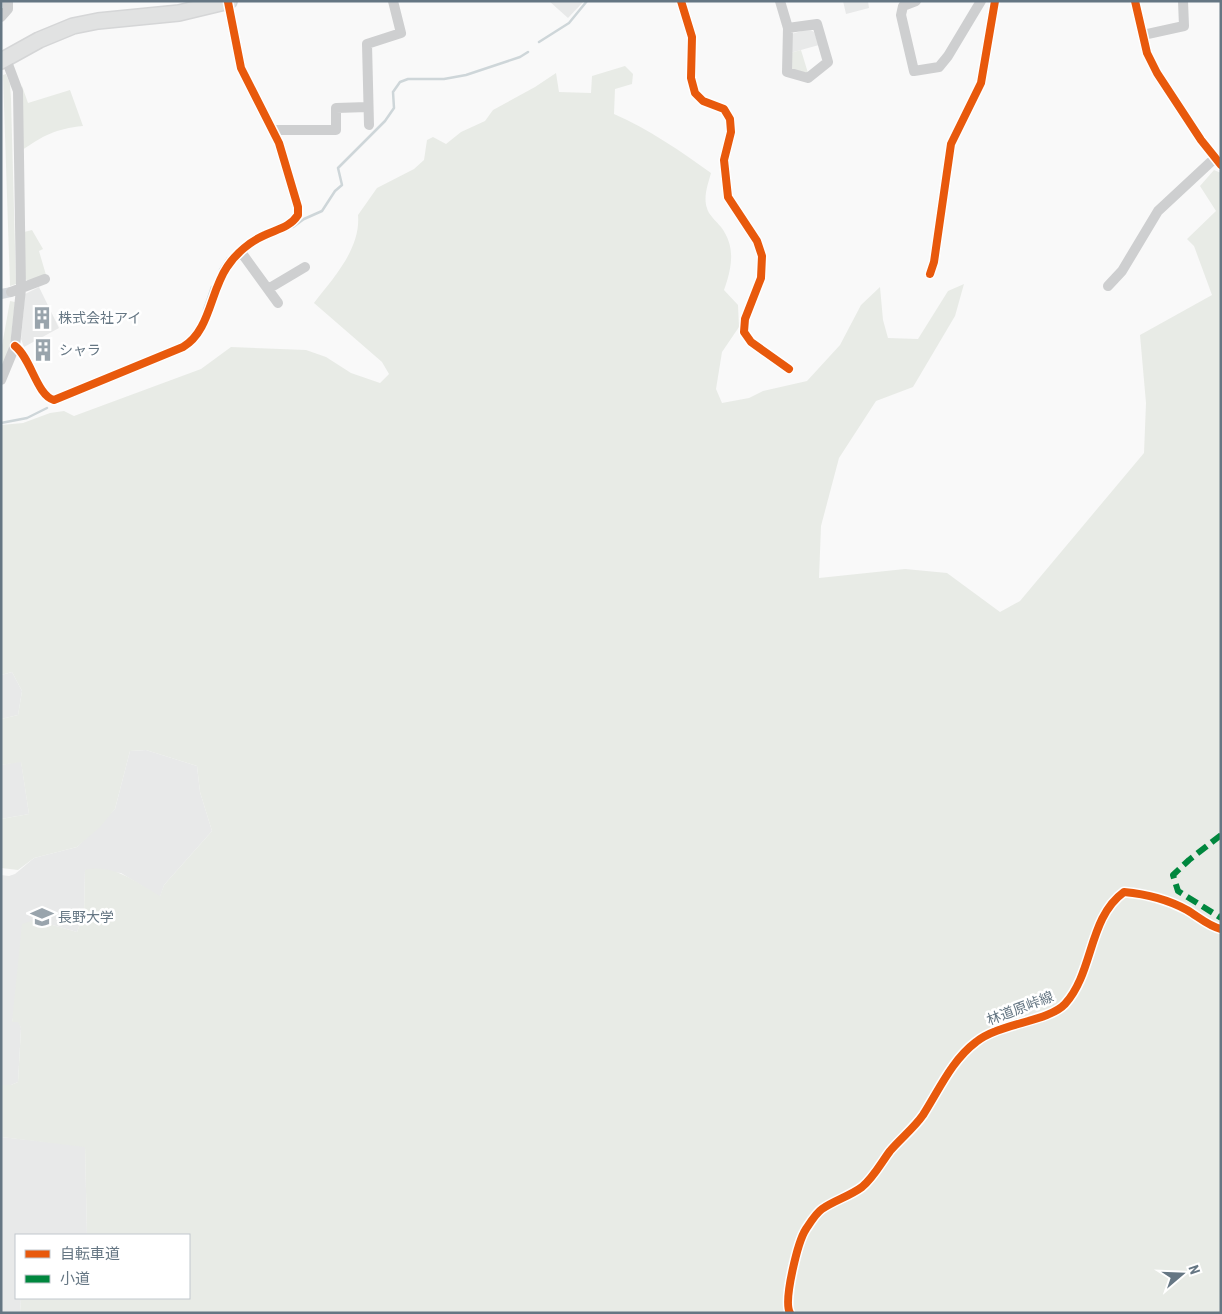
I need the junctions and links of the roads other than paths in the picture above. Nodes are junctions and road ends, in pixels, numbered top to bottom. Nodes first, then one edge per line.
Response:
1 (8, 1) edge
2 (228, 1) edge
3 (393, 1) edge
4 (681, 1) edge
5 (780, 1) edge
6 (916, 1) edge
7 (981, 1) edge
8 (995, 1) edge
9 (1135, 1) edge
10 (1183, 1) edge
11 (1, 17) edge
12 (788, 28) junction
13 (1143, 35) junction
14 (3, 60) edge
15 (368, 107) junction
16 (369, 125) dead end
17 (273, 130) junction
18 (1218, 161) edge
19 (241, 252) junction
20 (305, 267) dead end
21 (930, 274) dead end
22 (45, 279) dead end
23 (1108, 286) dead end
24 (268, 289) junction
25 (16, 291) junction
26 (278, 303) dead end
27 (15, 346) junction
28 (789, 369) dead end
29 (1, 380) edge
30 (1221, 930) edge
31 (790, 1313) edge

1 - 11 street
2 - 14 street
2 - 17 street
3 - 15 street
4 - 28 street
5 - 12 street
6 - 7 street
8 - 21 street
9 - 13 street
10 - 13 street
12 - 12 street
13 - 18 street
14 - 25 street
15 - 16 street
15 - 17 street
17 - 19 street
18 - 23 street
19 - 24 street
19 - 27 street
20 - 24 street
22 - 25 street
24 - 26 street
25 - 27 street
27 - 29 street
30 - 31 street, 林道原峠線

